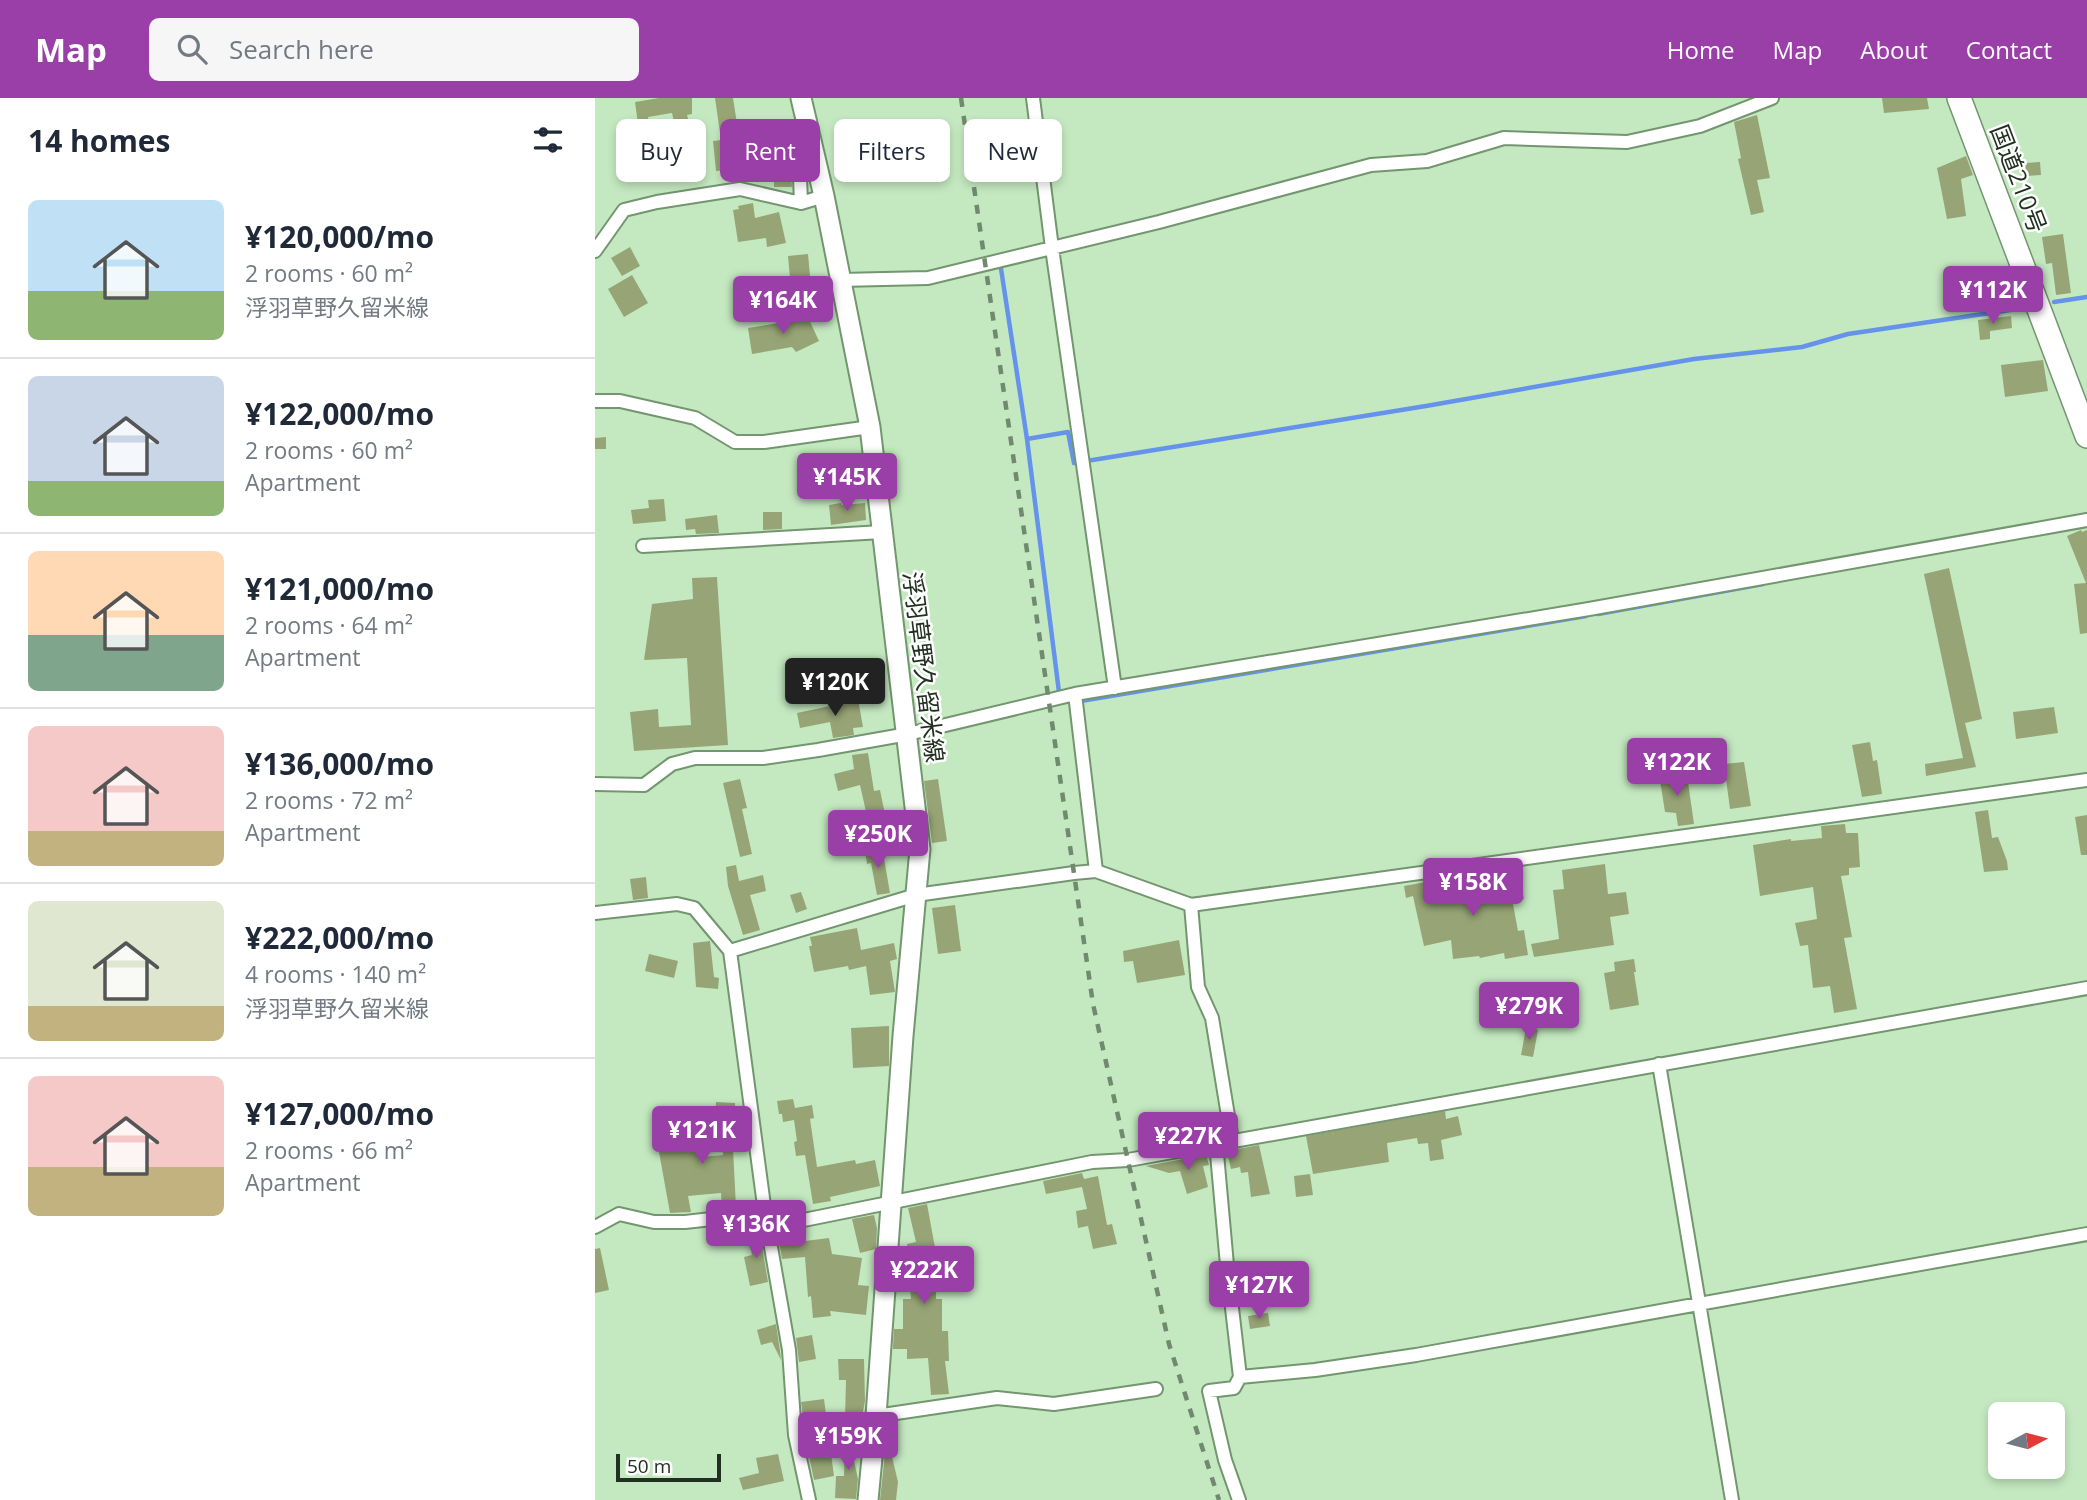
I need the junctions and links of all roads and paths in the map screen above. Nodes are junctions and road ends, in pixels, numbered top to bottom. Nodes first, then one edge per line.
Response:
1 (1033, 98) edge
2 (1772, 98) edge
3 (1959, 98) edge
4 (802, 103) edge
5 (824, 196) junction
6 (801, 203) junction
7 (1052, 248) junction
8 (595, 251) edge
9 (841, 280) junction
10 (595, 401) edge
11 (870, 427) junction
12 (2087, 436) edge
13 (2087, 520) edge
14 (881, 533) junction
15 (643, 547) dead end
16 (1115, 688) junction
17 (1075, 694) junction
18 (908, 734) junction
19 (2087, 780) edge
20 (595, 784) edge
21 (1096, 871) junction
22 (916, 895) junction
23 (1191, 905) junction
24 (595, 913) edge
25 (730, 951) junction
26 (2087, 988) edge
27 (1659, 1064) junction
28 (1232, 1140) junction
29 (1216, 1143) junction
30 (891, 1201) junction
31 (765, 1213) junction
32 (595, 1227) edge
33 (769, 1227) junction
34 (2087, 1234) edge
35 (1700, 1304) junction
36 (1240, 1377) junction
37 (1156, 1389) dead end
38 (876, 1416) junction
39 (795, 1435) junction
40 (809, 1500) edge
41 (868, 1500) edge
42 (1239, 1500) edge
43 (1731, 1500) edge

1 - 7 street
2 - 7 street
3 - 12 highway, 国道210号
4 - 5 main road, 浮羽草野久留米線
4 - 6 street
5 - 6 street
5 - 9 main road, 浮羽草野久留米線
6 - 8 street
7 - 9 street
7 - 16 street
9 - 11 main road, 浮羽草野久留米線
10 - 11 street
11 - 14 main road, 浮羽草野久留米線
13 - 16 street
14 - 15 street
14 - 18 main road, 浮羽草野久留米線
16 - 17 street
17 - 18 street
17 - 21 street
18 - 20 street
18 - 22 main road, 浮羽草野久留米線
19 - 23 street
21 - 22 street
21 - 23 street
22 - 25 street
22 - 30 main road, 浮羽草野久留米線
23 - 28 street
24 - 25 street
25 - 31 street
26 - 27 street
27 - 28 street
27 - 35 street
28 - 29 street
29 - 30 street
29 - 36 street
30 - 33 street
30 - 38 main road, 浮羽草野久留米線
31 - 32 street
31 - 33 street
33 - 39 street
34 - 35 street
35 - 36 street
35 - 43 street
36 - 42 street
37 - 38 street
38 - 39 street
38 - 41 main road, 浮羽草野久留米線
39 - 40 street

